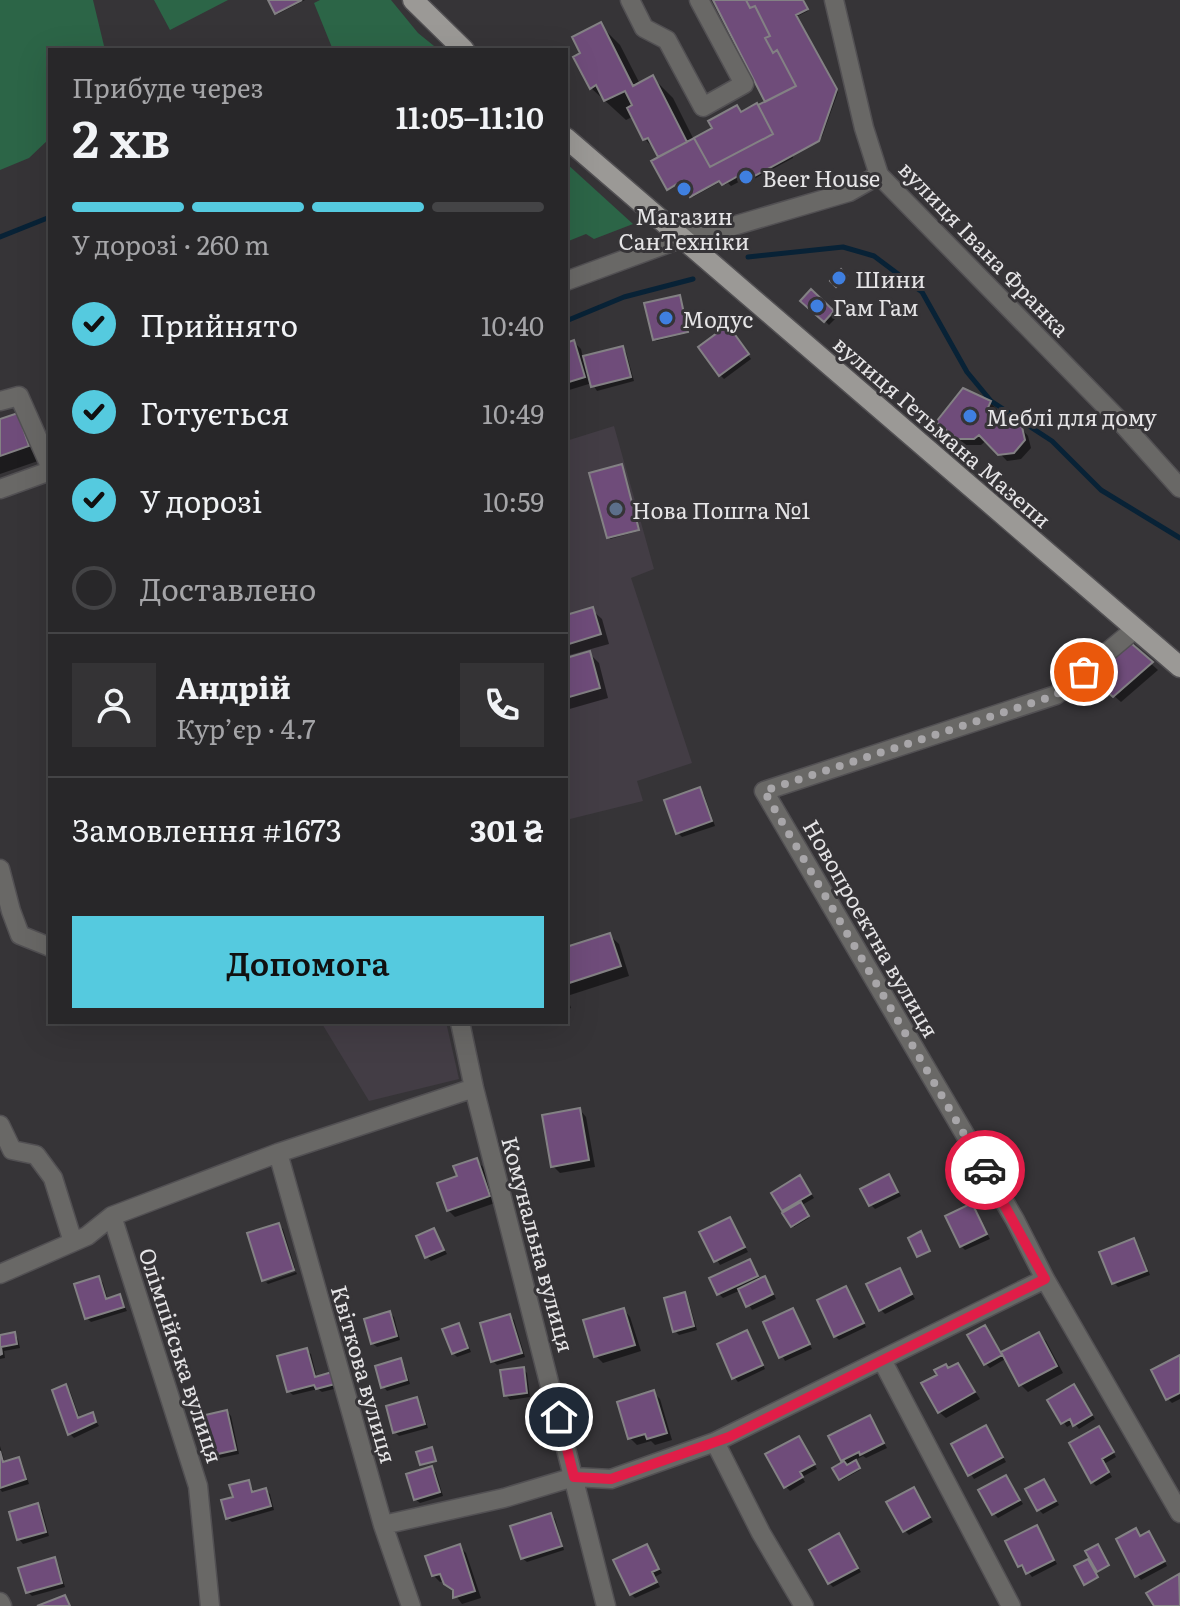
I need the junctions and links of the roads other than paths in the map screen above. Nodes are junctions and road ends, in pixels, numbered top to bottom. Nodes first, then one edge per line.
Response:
1 (413, 0) edge
2 (630, 0) edge
3 (699, 0) edge
4 (834, 0) edge
5 (462, 48) edge
6 (568, 140) edge
7 (879, 175) junction
8 (683, 238) junction
9 (568, 280) edge
10 (0, 401) edge
11 (48, 464) edge
12 (48, 470) edge
13 (1180, 488) edge
14 (0, 489) edge
15 (1135, 629) junction
16 (1180, 667) edge
17 (0, 869) edge
18 (5, 914) edge
19 (48, 946) edge
20 (460, 1024) edge
21 (474, 1088) junction
22 (0, 1125) edge
23 (278, 1153) junction
24 (112, 1216) junction
25 (73, 1242) junction
26 (0, 1274) edge
27 (1045, 1279) junction
28 (882, 1360) junction
29 (715, 1442) junction
30 (574, 1477) junction
31 (1180, 1513) edge
32 (383, 1525) junction
33 (210, 1606) edge
34 (411, 1606) edge
35 (606, 1606) edge
36 (804, 1606) edge
37 (1011, 1606) edge

1 - 5 main road
2 - 3 street
4 - 7 street, вулиця Івана Франка
6 - 8 main road, вулиця Гетьмана Мазепи
7 - 8 street
7 - 13 street, вулиця Івана Франка
8 - 9 street
8 - 15 main road, вулиця Гетьмана Мазепи
10 - 11 street
12 - 14 street
15 - 16 main road, вулиця Гетьмана Мазепи
15 - 27 street, Новопроектна вулиця
17 - 18 street
18 - 19 street
20 - 21 street, Комунальна вулиця
21 - 23 street
21 - 30 street, Комунальна вулиця
22 - 25 street
23 - 24 street
23 - 32 street, Квіткова вулиця
24 - 25 street
24 - 33 street, Олімпійська вулиця
25 - 26 street
27 - 28 street
27 - 31 street, Новопроектна вулиця
28 - 29 street
28 - 37 street
29 - 30 street
29 - 36 street
30 - 32 street
30 - 35 street, Комунальна вулиця
32 - 34 street, Квіткова вулиця

